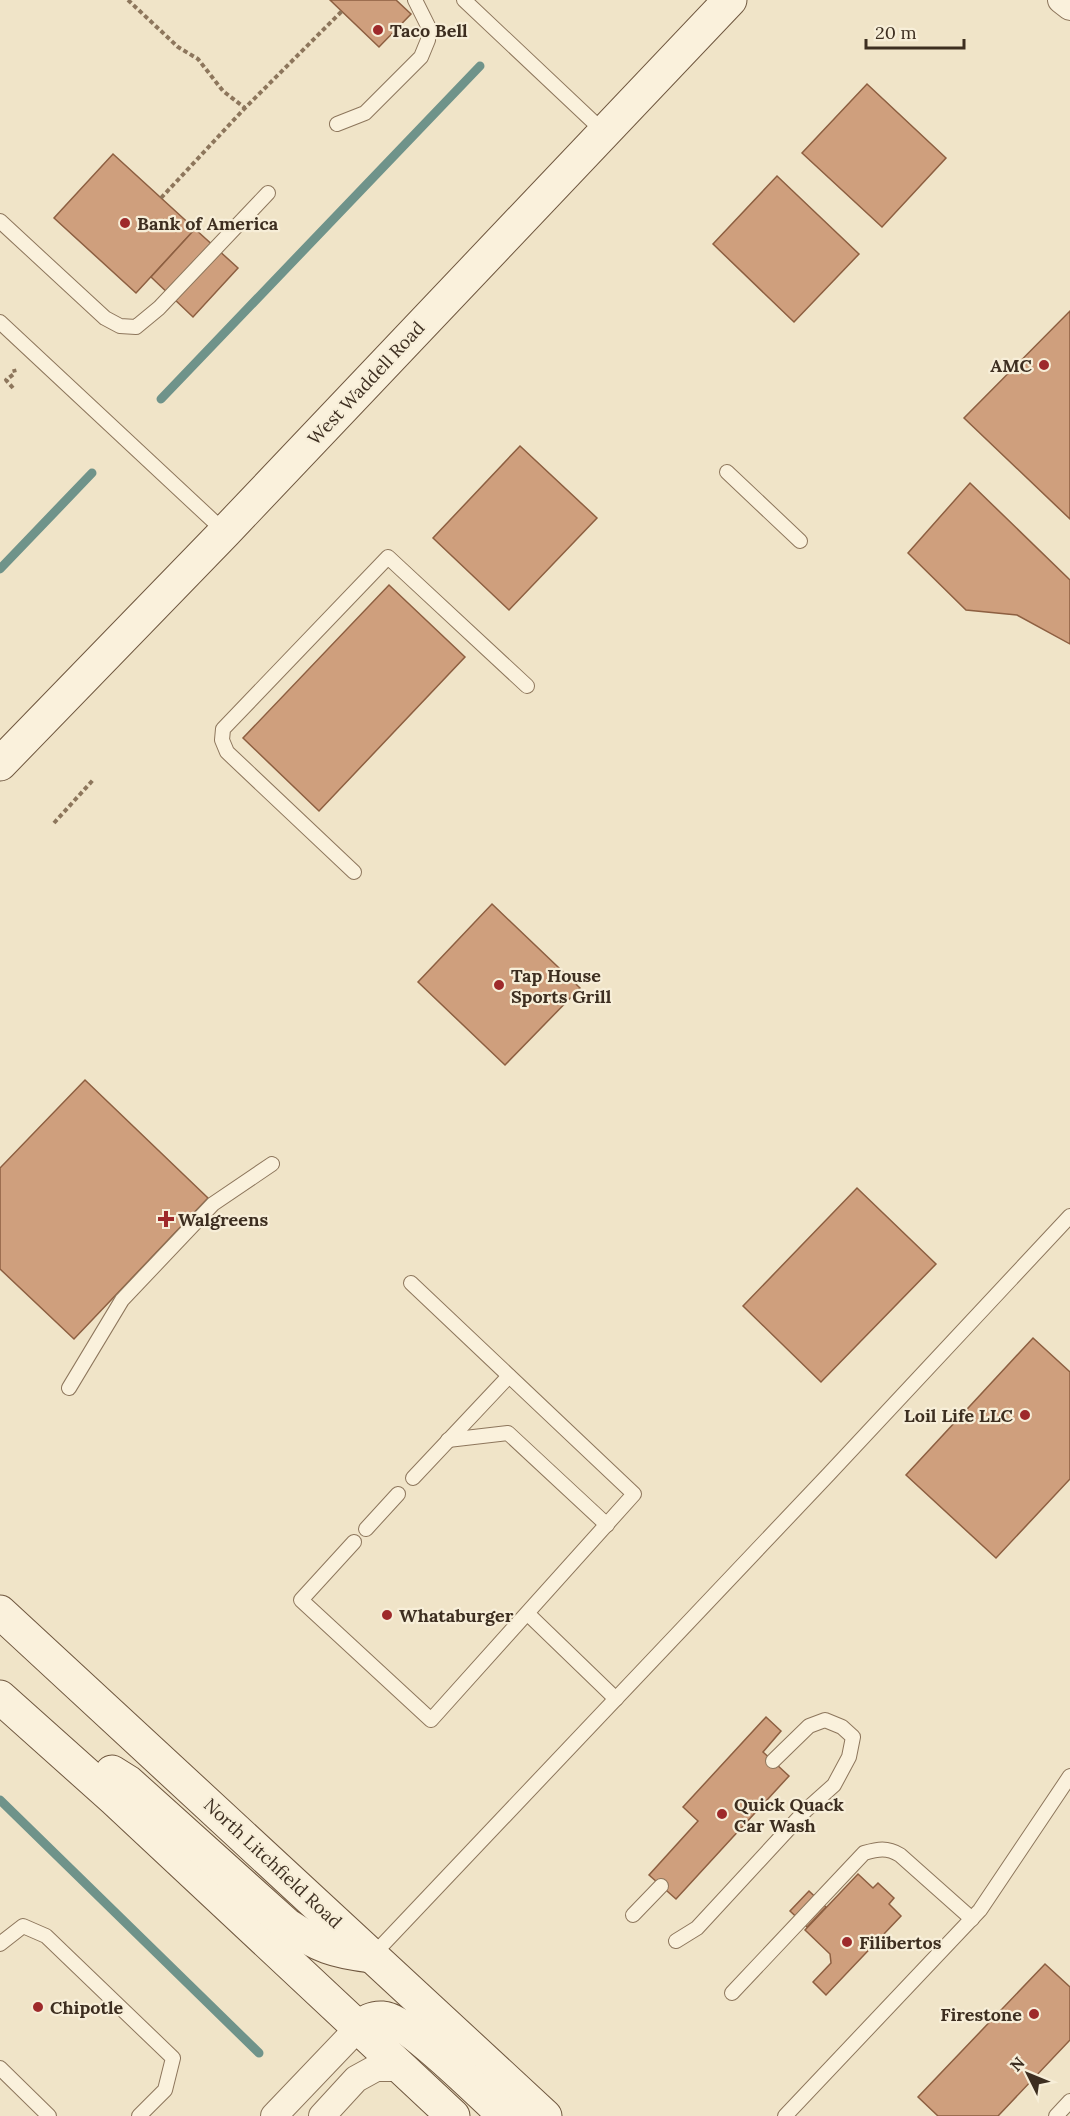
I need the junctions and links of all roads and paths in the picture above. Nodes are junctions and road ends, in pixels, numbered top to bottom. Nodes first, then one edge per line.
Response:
1 (128, 0) edge
2 (415, 0) edge
3 (464, 0) edge
4 (730, 0) edge
5 (1061, 0) edge
6 (1070, 7) edge
7 (342, 11) dead end
8 (245, 108) junction
9 (337, 123) dead end
10 (604, 132) junction
11 (268, 193) dead end
12 (161, 198) dead end
13 (0, 221) edge
14 (0, 322) edge
15 (14, 367) dead end
16 (13, 388) dead end
17 (727, 472) dead end
18 (225, 532) junction
19 (800, 541) dead end
20 (527, 686) dead end
21 (0, 764) edge
22 (93, 780) dead end
23 (54, 823) dead end
24 (354, 872) dead end
25 (272, 1164) dead end
26 (1070, 1216) edge
27 (411, 1283) dead end
28 (509, 1376) junction
29 (69, 1388) dead end
30 (448, 1440) junction
31 (413, 1478) dead end
32 (398, 1494) dead end
33 (607, 1525) junction
34 (366, 1529) dead end
35 (354, 1542) dead end
36 (0, 1612) edge
37 (528, 1614) junction
38 (0, 1697) edge
39 (616, 1699) junction
40 (33, 1726) junction
41 (773, 1761) dead end
42 (1070, 1776) edge
43 (661, 1886) dead end
44 (633, 1915) dead end
45 (972, 1919) junction
46 (676, 1941) dead end
47 (0, 1944) edge
48 (372, 1956) junction
49 (732, 1993) dead end
50 (358, 2028) junction
51 (0, 2068) edge
52 (400, 2068) junction
53 (1070, 2101) edge
54 (49, 2116) edge
55 (140, 2116) edge
56 (273, 2116) edge
57 (322, 2116) edge
58 (453, 2116) edge
59 (505, 2116) edge
60 (545, 2116) edge
61 (785, 2116) edge
62 (1056, 2116) edge

1 - 8 path
2 - 9 lane
3 - 10 lane
4 - 10 main road, West Waddell Road
5 - 6 street
7 - 8 path
8 - 12 path
10 - 18 main road, West Waddell Road
11 - 13 lane
14 - 18 lane
15 - 16 path
17 - 19 lane
18 - 21 main road, West Waddell Road
20 - 24 lane
22 - 23 path
25 - 29 lane
26 - 39 lane
27 - 28 lane
28 - 30 lane
28 - 33 lane
30 - 31 lane
30 - 33 lane
32 - 34 lane
33 - 37 lane
35 - 37 lane
36 - 48 main road, North Litchfield Road
37 - 39 lane
38 - 40 main road
39 - 48 lane
40 - 48 main road
40 - 50 main road
41 - 46 lane
42 - 45 lane
43 - 44 lane
45 - 49 lane
45 - 61 lane
47 - 55 lane
48 - 60 main road, North Litchfield Road
50 - 52 main road
50 - 56 street
50 - 59 main road
51 - 54 lane
52 - 57 street
52 - 58 main road
53 - 62 lane

